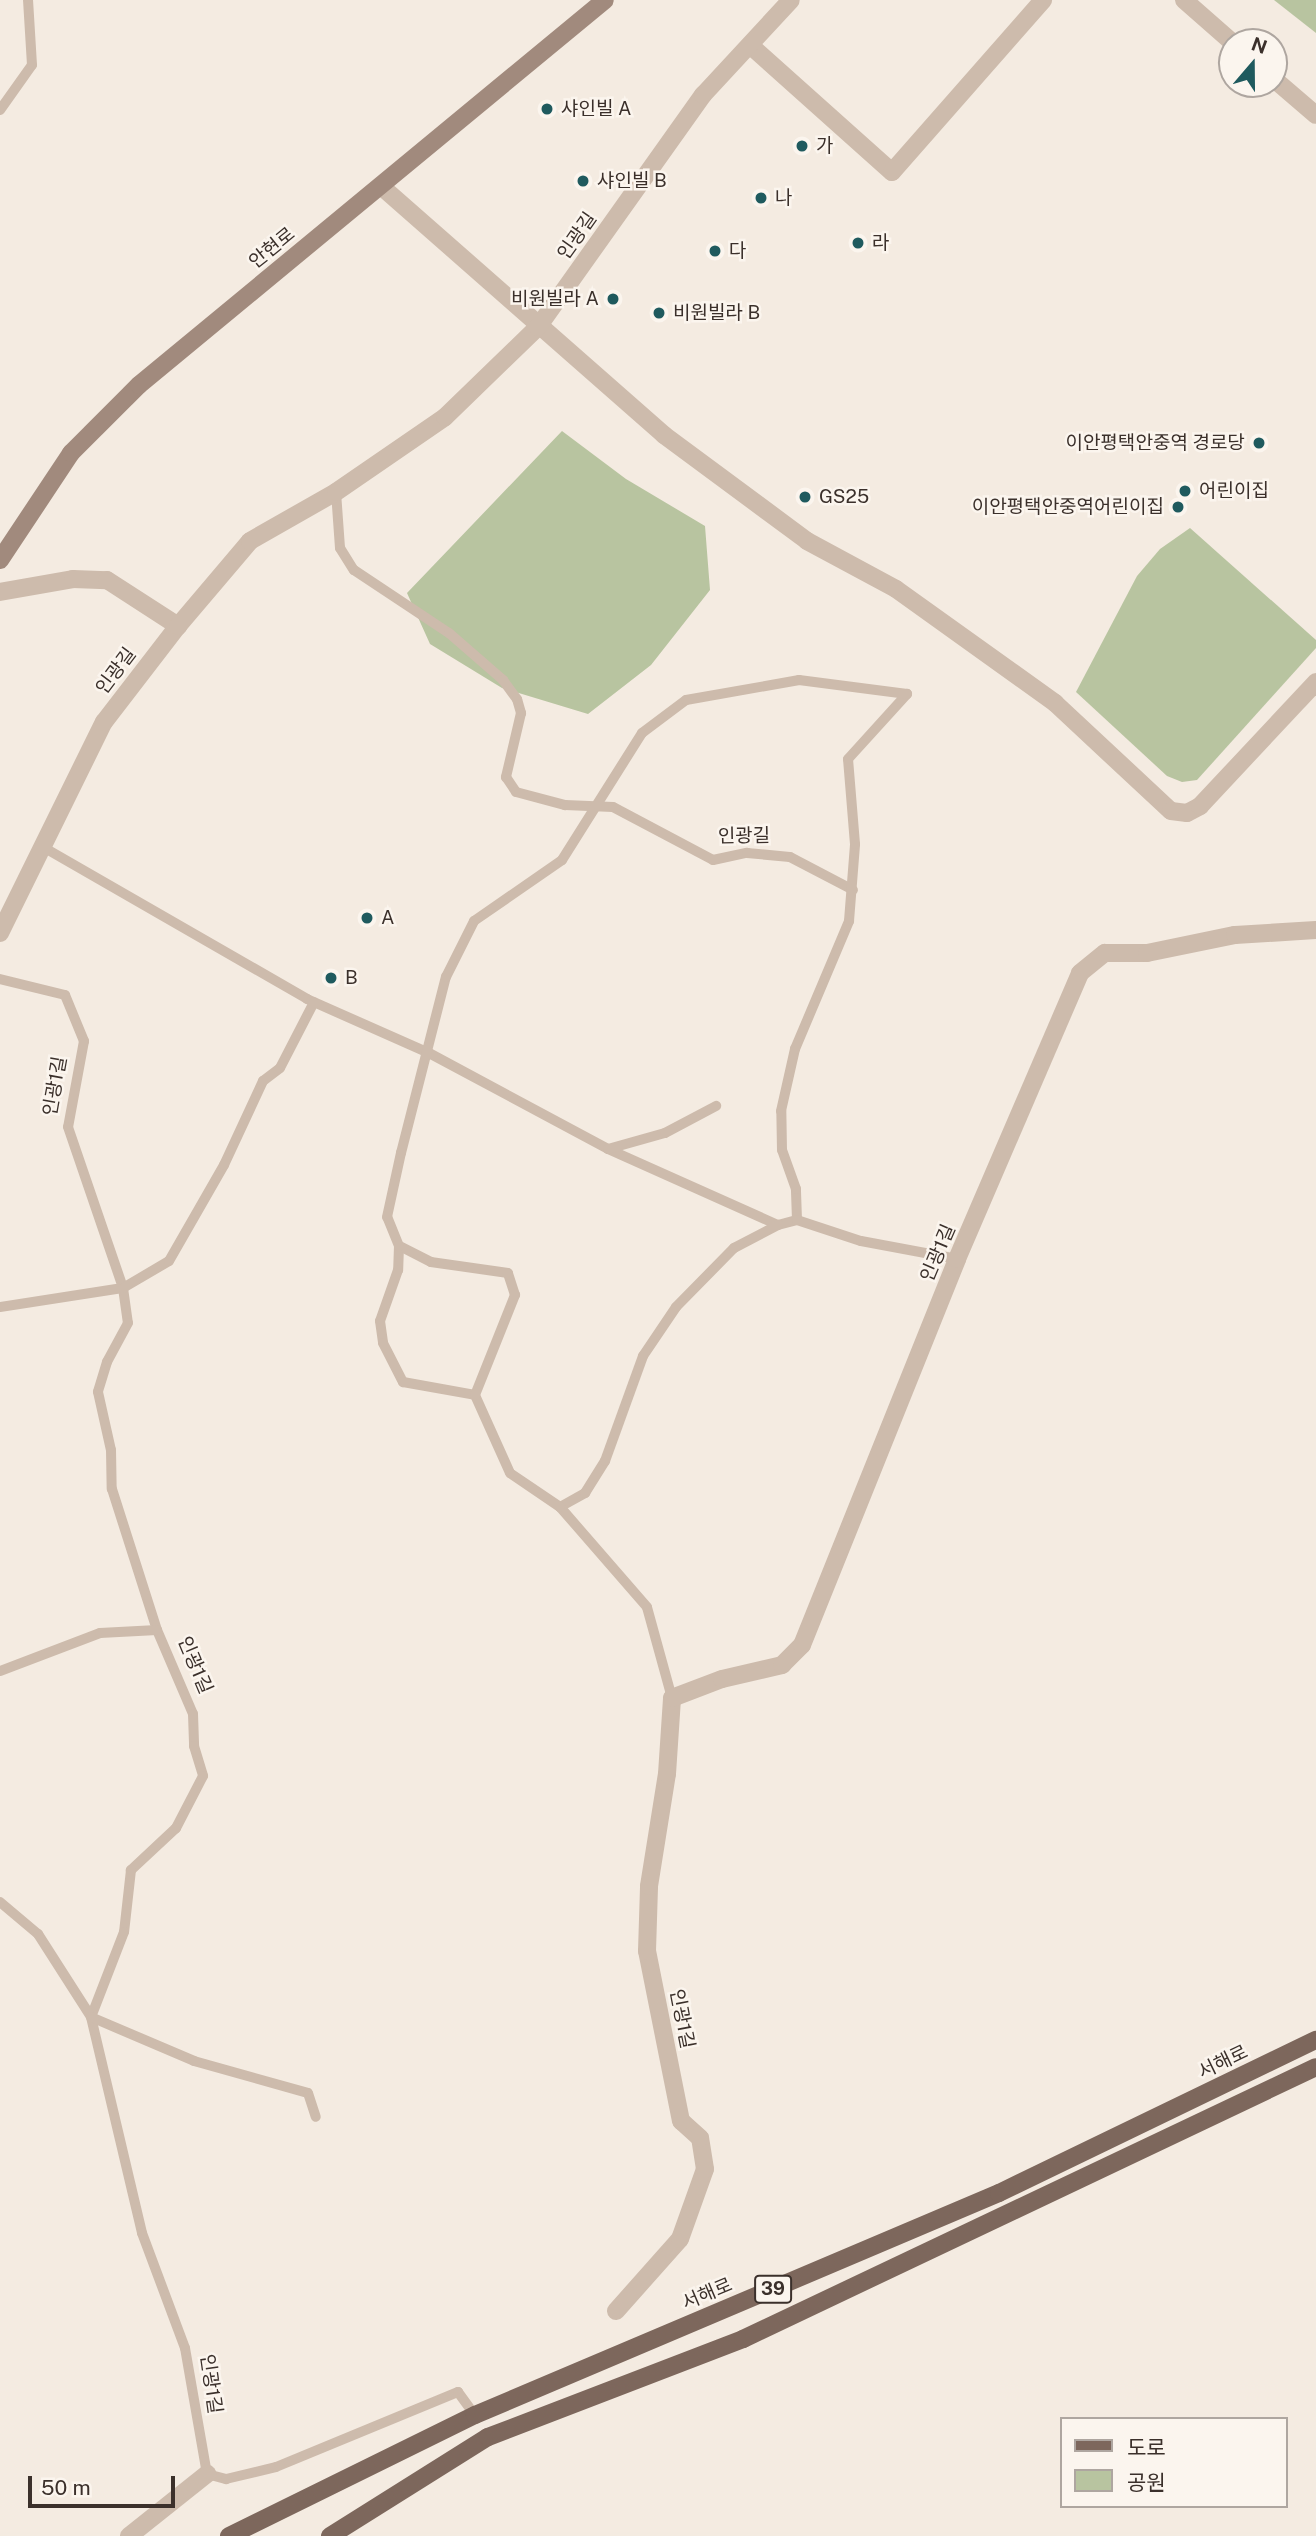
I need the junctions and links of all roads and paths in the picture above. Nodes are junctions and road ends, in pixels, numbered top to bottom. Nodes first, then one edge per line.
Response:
1 (28, 0) edge
2 (605, 0) edge
3 (791, 0) edge
4 (1043, 0) edge
5 (1187, 1) edge
6 (1218, 29) edge
7 (751, 46) junction
8 (1288, 91) edge
9 (0, 110) edge
10 (1316, 115) edge
11 (382, 187) junction
12 (538, 327) junction
13 (336, 492) junction
14 (0, 560) edge
15 (0, 592) edge
16 (178, 626) junction
17 (1316, 682) edge
18 (597, 804) junction
19 (43, 848) junction
20 (853, 890) junction
21 (1316, 930) edge
22 (0, 933) edge
23 (0, 979) edge
24 (314, 1002) junction
25 (429, 1053) junction
26 (716, 1106) dead end
27 (608, 1149) junction
28 (797, 1220) junction
29 (778, 1225) junction
30 (399, 1246) junction
31 (957, 1259) junction
32 (123, 1288) junction
33 (0, 1307) edge
34 (475, 1395) junction
35 (560, 1507) junction
36 (157, 1630) junction
37 (0, 1671) edge
38 (672, 1698) junction
39 (0, 1902) edge
40 (91, 2017) junction
41 (1316, 2040) edge
42 (1316, 2067) edge
43 (316, 2117) dead end
44 (616, 2311) dead end
45 (475, 2415) junction
46 (207, 2474) junction
47 (129, 2536) edge
48 (229, 2536) edge
49 (330, 2536) edge

1 - 9 lane
2 - 11 main road, 안현로
3 - 7 street, 인광길
4 - 7 street
5 - 6 street
7 - 12 street, 인광길
8 - 10 street
11 - 12 street
11 - 14 main road, 안현로
12 - 13 street, 인광길
12 - 17 street
13 - 16 street, 인광길
13 - 18 lane, 인광길
15 - 16 street
16 - 19 street, 인광길
18 - 20 lane, 인광길
18 - 20 lane
18 - 25 lane
19 - 22 street, 인광길
19 - 24 lane
20 - 28 lane
21 - 31 street, 인광1길
23 - 32 lane, 인광1길
24 - 25 lane
24 - 32 lane
25 - 27 lane
25 - 30 lane
26 - 27 lane
27 - 29 lane
28 - 29 lane
28 - 31 lane
29 - 35 lane
30 - 34 lane
30 - 34 lane
31 - 38 street, 인광1길
32 - 33 lane
32 - 36 lane, 인광1길
34 - 35 lane, 인광1길
35 - 38 lane, 인광1길
36 - 37 lane, 인광1길
36 - 40 lane, 인광1길
38 - 44 street, 인광1길
39 - 40 lane, 인광1길
40 - 43 lane
40 - 46 lane, 인광1길
41 - 45 main road, 서해로 / 39
42 - 49 main road, 39
45 - 46 lane
45 - 48 main road, 서해로 / 39
46 - 47 street

